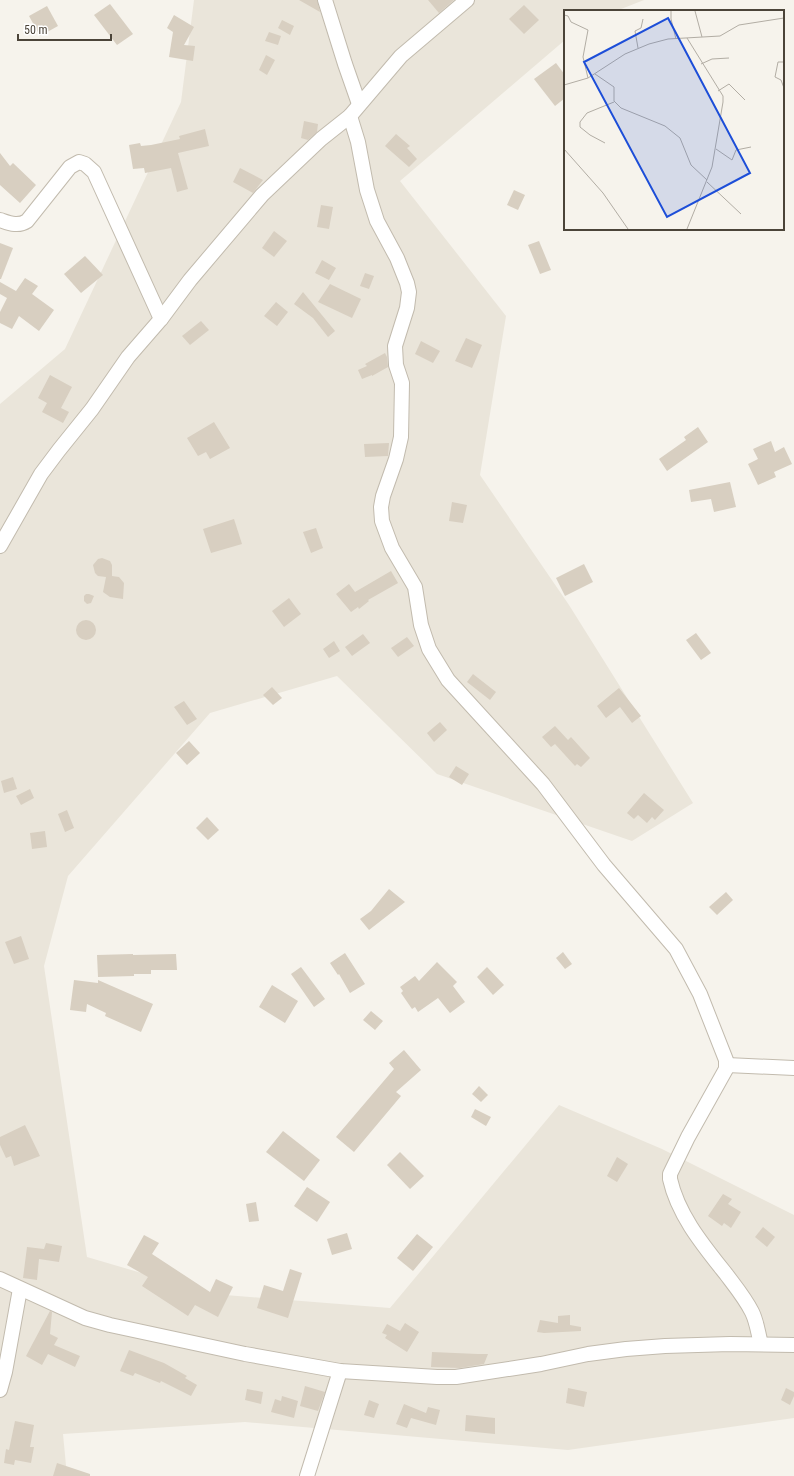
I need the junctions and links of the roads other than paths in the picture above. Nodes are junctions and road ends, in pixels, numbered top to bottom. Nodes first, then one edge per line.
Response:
1 (325, 0) edge
2 (467, 0) edge
3 (359, 104) junction
4 (350, 116) junction
5 (0, 220) edge
6 (161, 319) junction
7 (0, 546) edge
8 (727, 1065) junction
9 (794, 1068) edge
10 (0, 1279) edge
11 (20, 1289) junction
12 (761, 1344) junction
13 (794, 1345) edge
14 (340, 1371) junction
15 (0, 1390) edge
16 (307, 1476) edge

1 - 3 street
2 - 3 street
3 - 4 street
4 - 6 street
4 - 8 street
5 - 6 street
6 - 7 street
8 - 9 street
8 - 12 street
10 - 11 street
11 - 14 street
11 - 15 street
12 - 13 street
12 - 14 street
14 - 16 street

